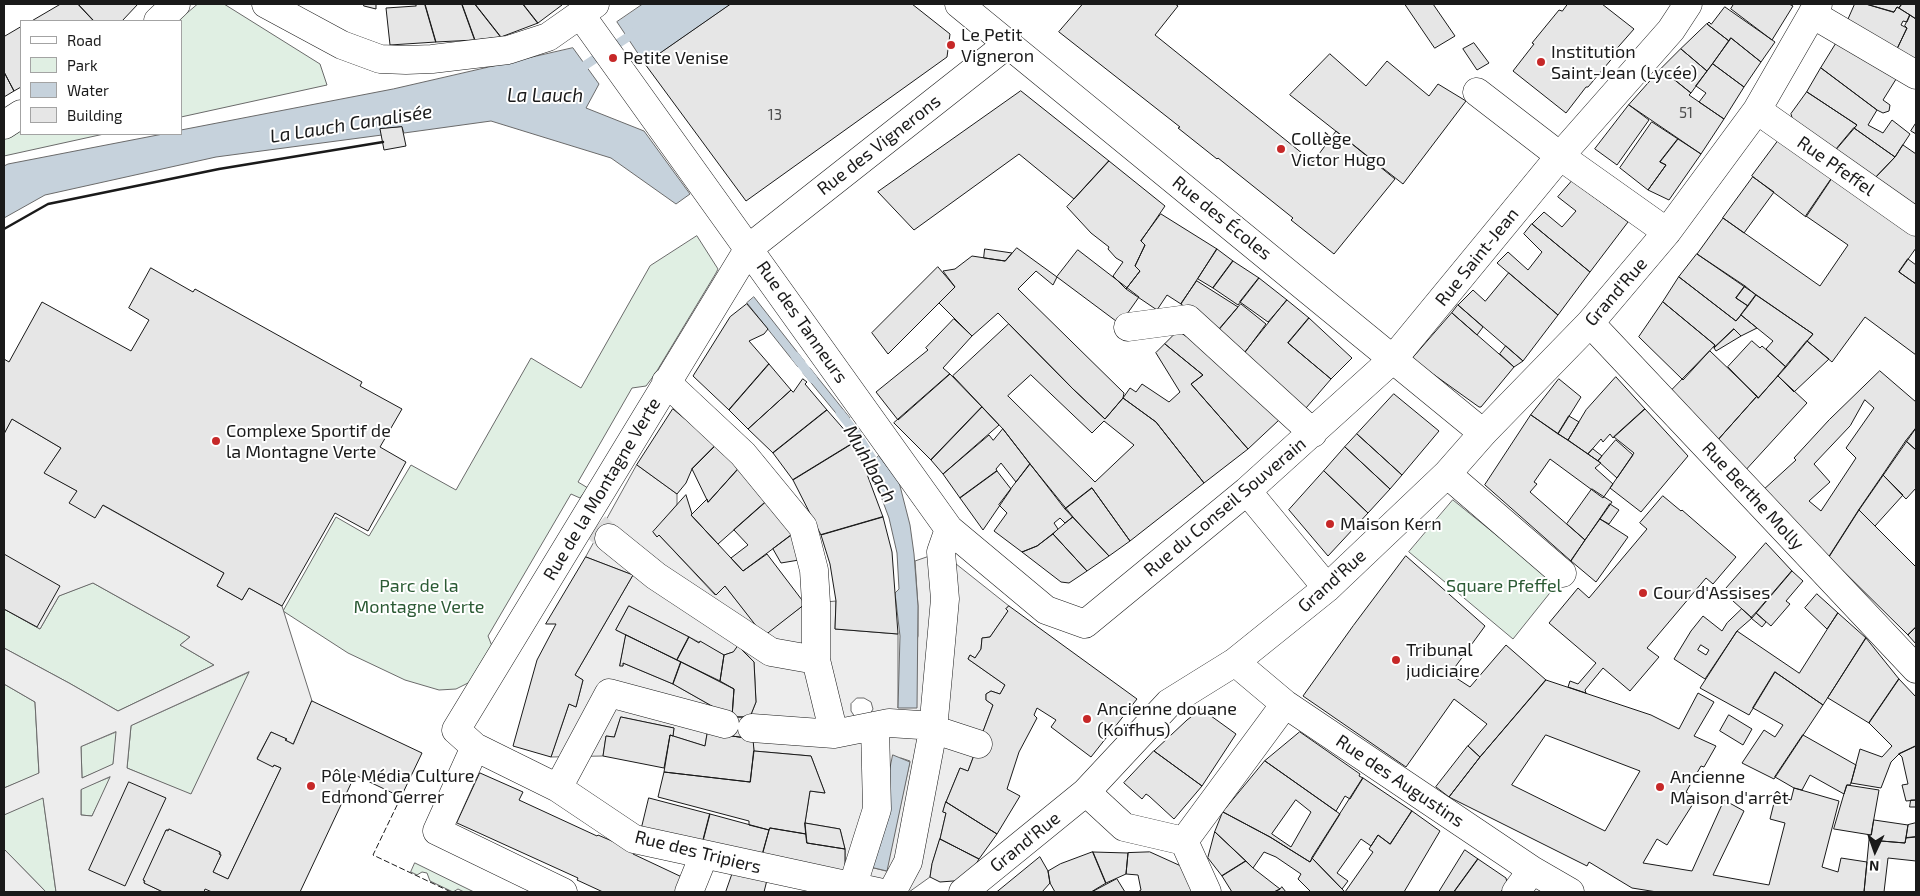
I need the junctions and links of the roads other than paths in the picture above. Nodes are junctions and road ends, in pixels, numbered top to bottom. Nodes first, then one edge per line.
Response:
1 (176, 4) edge
2 (266, 4) edge
3 (959, 4) edge
4 (1688, 4) edge
5 (1815, 9) edge
6 (588, 15) edge
7 (159, 20) edge
8 (1009, 43) junction
9 (1916, 75) edge
10 (1477, 92) dead end
11 (1756, 110) junction
12 (20, 115) edge
13 (4, 125) edge
14 (1560, 156) junction
15 (1916, 222) edge
16 (1668, 232) junction
17 (749, 248) junction
18 (1590, 323) junction
19 (1128, 327) dead end
20 (1394, 359) junction
21 (666, 382) junction
22 (1313, 433) junction
23 (1483, 433) junction
24 (1447, 474) junction
25 (1247, 491) junction
26 (596, 528) junction
27 (949, 529) junction
28 (1562, 573) dead end
29 (1327, 588) junction
30 (1046, 610) joint
31 (816, 660) junction
32 (1234, 662) junction
33 (1916, 669) edge
34 (1285, 704) junction
35 (882, 725) junction
36 (926, 727) junction
37 (834, 734) junction
38 (466, 738) junction
39 (978, 744) dead end
40 (558, 788) junction
41 (1086, 792) junction
42 (1184, 841) junction
43 (704, 855) junction
44 (1532, 870) junction
45 (865, 890) edge
46 (563, 892) edge
47 (689, 892) edge
48 (892, 892) edge
49 (963, 892) edge
50 (1207, 892) edge
51 (1516, 892) edge
52 (1570, 892) edge

1 - 7 street
2 - 6 street
3 - 8 street, Rue des Écoles
4 - 14 street, Rue Saint-Jean
5 - 9 street
5 - 11 street, Grand'Rue
6 - 17 street, Rue des Tanneurs
8 - 17 street, Rue des Vignerons
8 - 20 street, Rue des Écoles
10 - 14 street
11 - 15 street, Rue Pfeffel
11 - 16 street, Grand'Rue
12 - 13 street
14 - 16 street
14 - 20 street, Rue Saint-Jean
16 - 18 street, Grand'Rue
17 - 21 street, Rue de la Montagne Verte
17 - 27 street, Rue des Tanneurs
18 - 23 street, Grand'Rue
18 - 33 street, Rue Berthe Molly
19 - 22 street
20 - 22 street, Rue du Conseil Souverain
20 - 23 street, Rue des Écoles
21 - 26 street, Rue de la Montagne Verte
21 - 31 street
22 - 25 street, Rue du Conseil Souverain
23 - 24 street, Grand'Rue
24 - 28 street
24 - 29 street, Grand'Rue
25 - 29 street
25 - 30 street, Rue du Conseil Souverain
26 - 31 street
26 - 38 street, Rue de la Montagne Verte
27 - 30 street, Rue des Tanneurs
27 - 36 street
29 - 32 street, Grand'Rue
31 - 37 street
32 - 34 street, Rue des Augustins
32 - 41 street, Grand'Rue
34 - 42 street
34 - 44 street, Rue des Augustins
35 - 36 street
35 - 37 street
35 - 45 street
36 - 39 street
36 - 48 street
37 - 40 street
38 - 40 street, Rue des Tripiers
38 - 46 street, Rue de la Montagne Verte
40 - 43 street, Rue des Tripiers
41 - 42 street
41 - 49 street, Grand'Rue
42 - 50 street
43 - 45 street, Rue des Tripiers
43 - 47 street
44 - 51 street
44 - 52 street, Rue des Augustins

